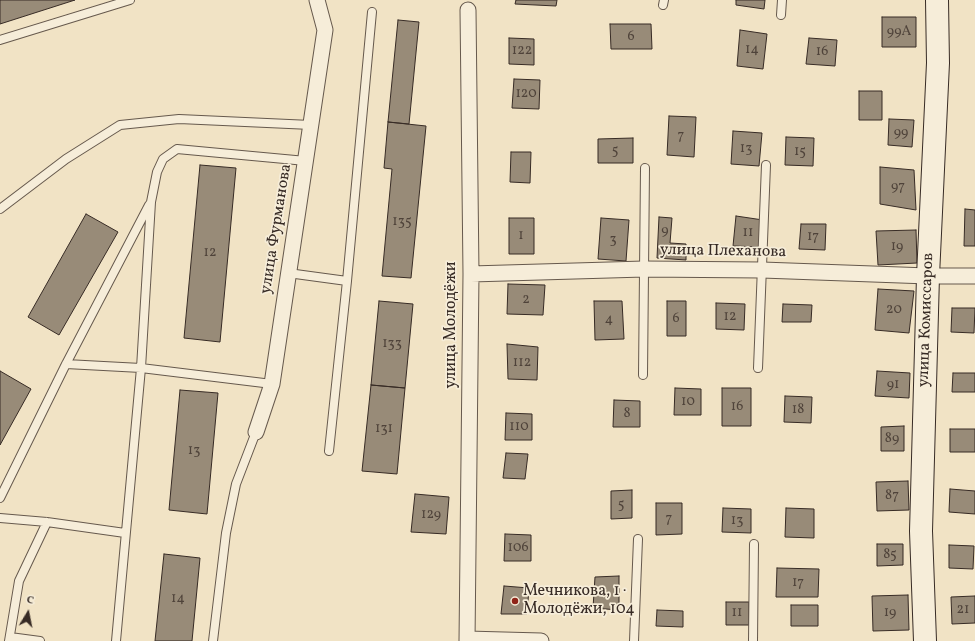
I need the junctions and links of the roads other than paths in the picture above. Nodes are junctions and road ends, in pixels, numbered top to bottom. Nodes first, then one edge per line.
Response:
1 (130, 0) edge
2 (317, 0) edge
3 (782, 0) edge
4 (937, 0) edge
5 (468, 10) dead end
6 (372, 12) dead end
7 (781, 15) dead end
8 (0, 40) edge
9 (311, 125) junction
10 (306, 161) junction
11 (766, 165) dead end
12 (645, 168) dead end
13 (151, 202) junction
14 (0, 209) edge
15 (644, 269) junction
16 (762, 270) junction
17 (288, 273) junction
18 (471, 274) junction
19 (928, 276) junction
20 (975, 276) edge
21 (347, 281) junction
22 (66, 364) junction
23 (141, 368) junction
24 (758, 368) dead end
25 (643, 375) dead end
26 (272, 384) junction
27 (256, 432) joint
28 (329, 451) dead end
29 (0, 498) edge
30 (0, 518) edge
31 (47, 522) junction
32 (126, 533) junction
33 (638, 538) dead end
34 (754, 544) dead end
35 (9, 639) edge
36 (467, 640) edge
37 (40, 641) edge
38 (116, 641) edge
39 (213, 641) edge
40 (541, 641) edge
41 (634, 641) edge
42 (753, 641) edge
43 (925, 641) edge

1 - 8 lane
2 - 9 street, улица Фурманова
3 - 7 lane
4 - 19 main road, улица Комиссаров
5 - 18 street, улица Молодёжи
6 - 21 lane
9 - 10 street, улица Фурманова
9 - 14 lane
10 - 13 lane
10 - 17 street, улица Фурманова
11 - 16 lane
12 - 15 lane
13 - 22 lane
13 - 23 lane
15 - 16 street, улица Плеханова
15 - 18 street, улица Плеханова
15 - 25 lane
16 - 19 street, улица Плеханова
16 - 24 lane
17 - 21 lane
17 - 26 street, улица Фурманова
18 - 36 street, улица Молодёжи
19 - 20 street, улица Плеханова
19 - 43 main road, улица Комиссаров
21 - 28 lane
22 - 23 lane
22 - 29 lane
23 - 26 lane
23 - 32 lane
26 - 27 street, улица Фурманова
27 - 39 lane
30 - 31 lane
31 - 32 lane
31 - 35 lane
32 - 38 lane
33 - 41 lane
34 - 42 lane
35 - 37 lane
36 - 40 street

